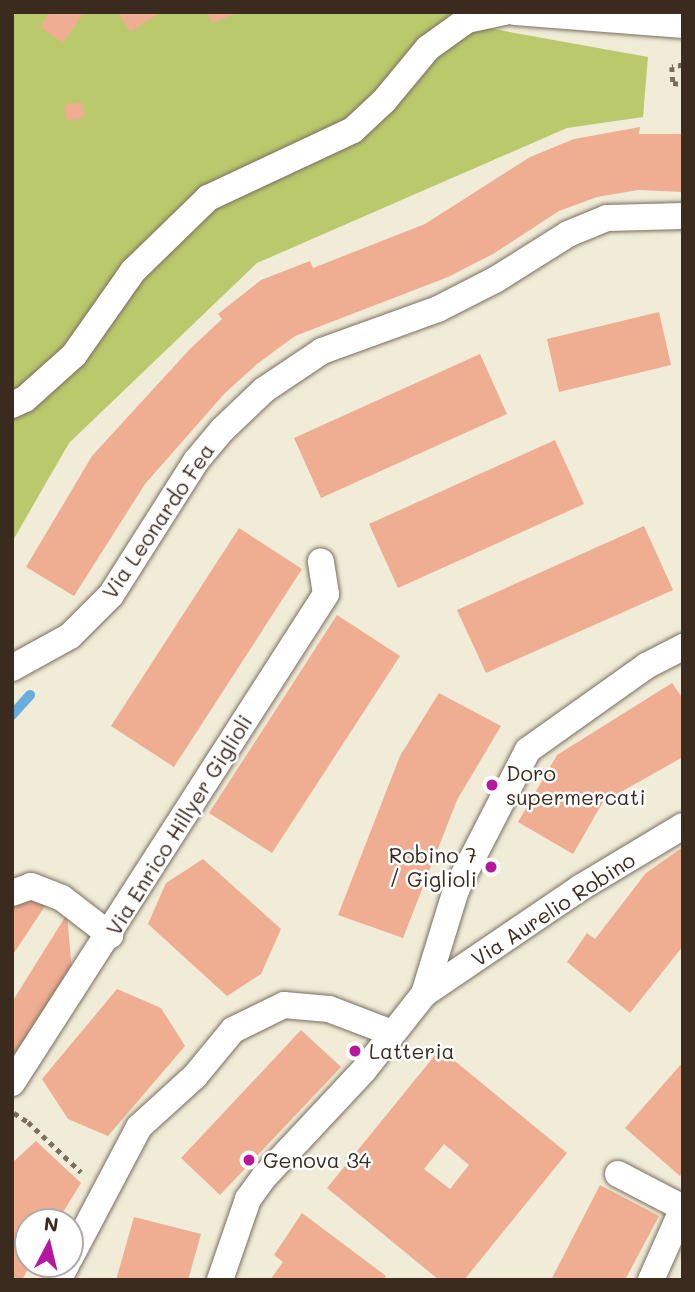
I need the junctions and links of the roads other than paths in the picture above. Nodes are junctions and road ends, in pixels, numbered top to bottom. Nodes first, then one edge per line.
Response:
1 (505, 12) edge
2 (515, 12) edge
3 (683, 25) edge
4 (683, 216) edge
5 (12, 405) edge
6 (321, 561) dead end
7 (683, 647) edge
8 (12, 668) edge
9 (683, 826) edge
10 (12, 893) edge
11 (110, 935) junction
12 (424, 994) junction
13 (392, 1033) junction
14 (12, 1083) edge
15 (618, 1174) dead end
16 (683, 1208) edge
17 (84, 1232) edge
18 (220, 1280) edge
19 (651, 1280) edge

1 - 5 street
2 - 3 street
4 - 8 street, Via Leonardo Fea
6 - 11 street, Via Enrico Hillyer Giglioli
7 - 12 street, Via Aurelio Robino
9 - 12 street, Via Aurelio Robino
10 - 11 street
11 - 14 street, Via Enrico Hillyer Giglioli
12 - 13 street, Via Aurelio Robino
13 - 17 street
13 - 18 street, Via Aurelio Robino
15 - 16 street
16 - 19 street

